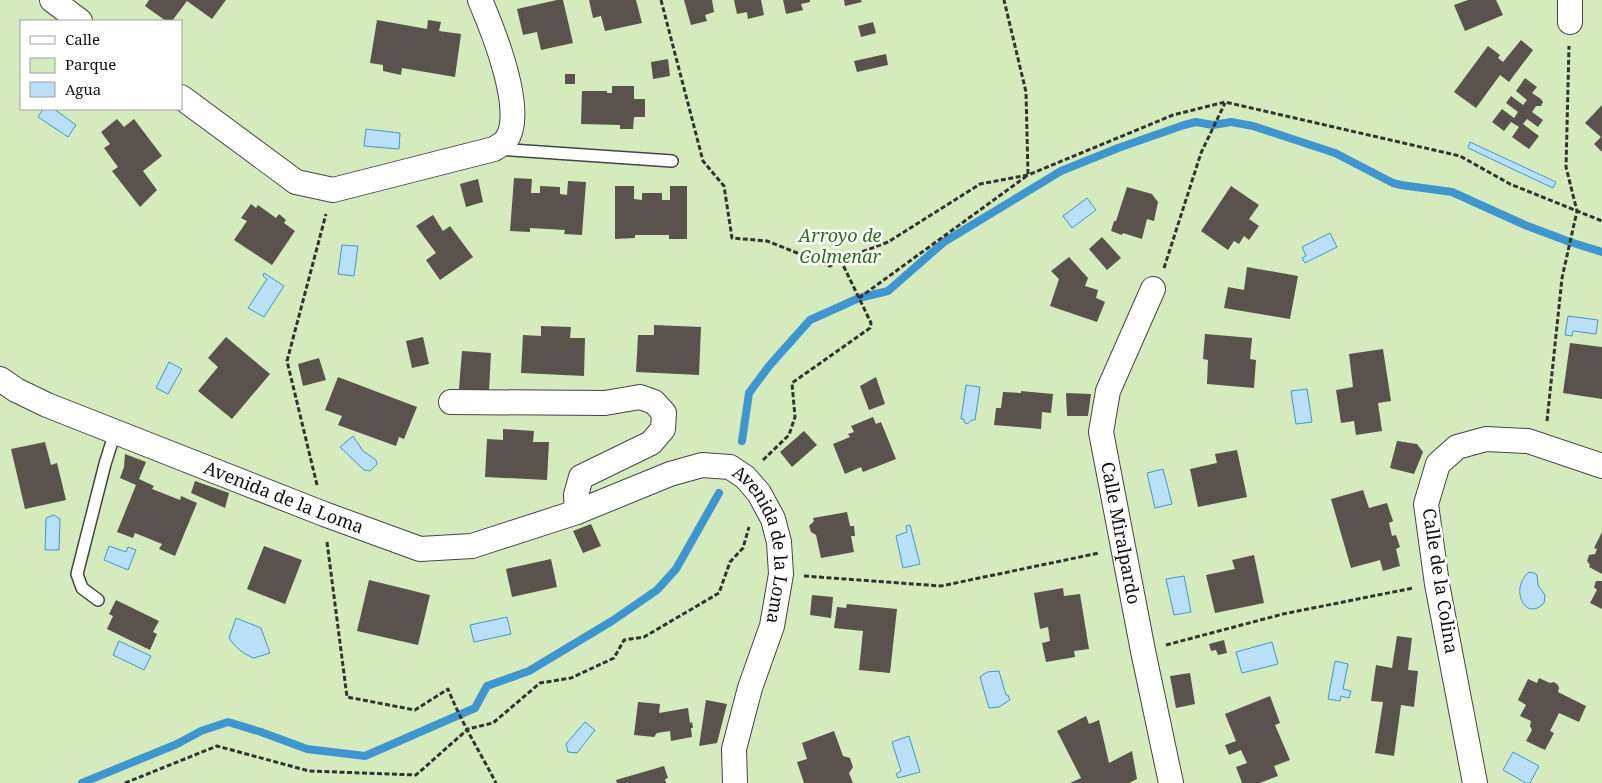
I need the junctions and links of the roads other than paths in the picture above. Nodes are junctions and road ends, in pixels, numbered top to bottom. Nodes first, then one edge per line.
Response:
1 (52, 0) edge
2 (480, 0) edge
3 (79, 20) edge
4 (182, 97) edge
5 (494, 149) junction
6 (672, 161) dead end
7 (1153, 289) road end
8 (0, 379) edge
9 (451, 402) dead end
10 (115, 432) junction
11 (1602, 466) edge
12 (576, 512) junction
13 (98, 600) dead end
14 (735, 783) edge
15 (1171, 783) edge
16 (1475, 783) edge

1 - 3 street
2 - 5 street
4 - 5 street
5 - 6 lane
7 - 15 street, Calle Miralpardo
8 - 10 street, Avenida de la Loma
9 - 12 street
10 - 12 street, Avenida de la Loma
10 - 13 lane
11 - 16 street, Calle de la Colina
12 - 14 street, Avenida de la Loma

